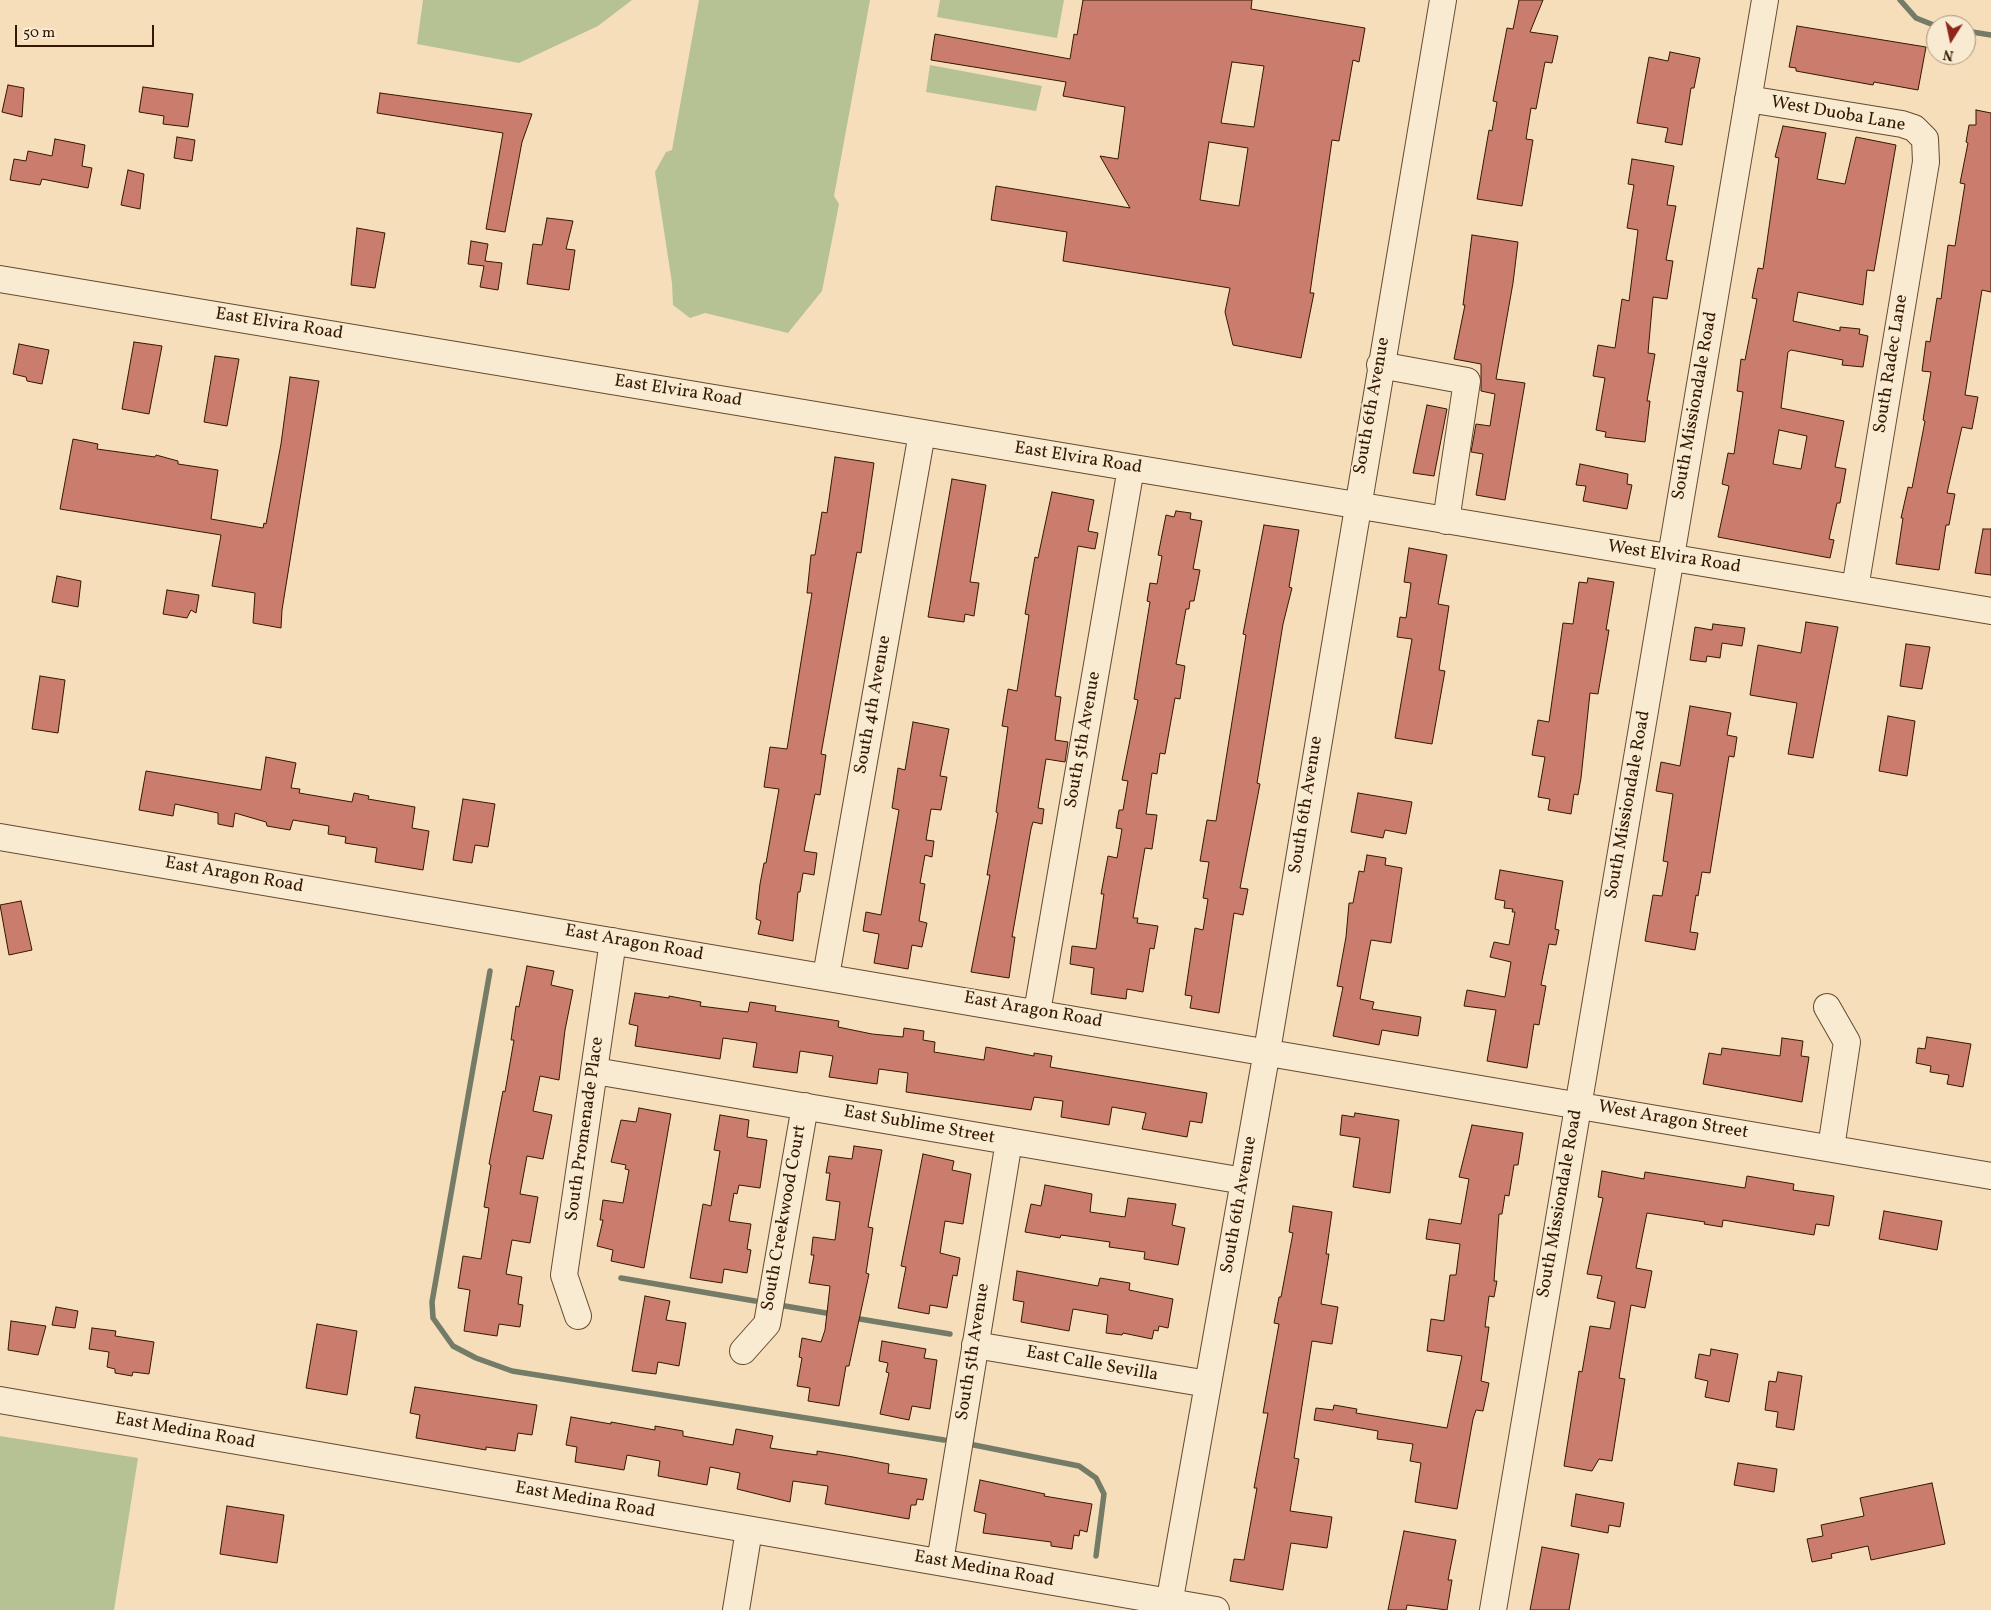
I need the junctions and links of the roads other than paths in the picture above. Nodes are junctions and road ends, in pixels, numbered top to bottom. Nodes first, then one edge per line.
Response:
1 (1442, 0) edge
2 (1765, 0) edge
3 (1748, 99) junction
4 (1932, 134) joint
5 (0, 279) edge
6 (1380, 365) junction
7 (922, 433) junction
8 (1131, 468) junction
9 (1357, 506) junction
10 (1446, 521) junction
11 (1670, 558) junction
12 (1855, 588) junction
13 (1991, 611) edge
14 (0, 837) edge
15 (613, 941) junction
16 (826, 976) junction
17 (1826, 1007) dead end
18 (1037, 1012) junction
19 (1267, 1051) junction
20 (594, 1071) junction
21 (1578, 1105) junction
22 (805, 1106) junction
23 (1008, 1141) junction
24 (1831, 1148) junction
25 (1991, 1176) edge
26 (1244, 1181) junction
27 (578, 1316) dead end
28 (976, 1345) junction
29 (743, 1351) dead end
30 (1208, 1384) junction
31 (0, 1400) edge
32 (749, 1530) junction
33 (940, 1562) junction
34 (1168, 1606) edge
35 (736, 1610) edge
36 (1216, 1610) edge
37 (1493, 1610) edge

1 - 6 street, South 6th Avenue
2 - 3 street, South Missiondale Road
3 - 4 street, West Duoba Lane
3 - 11 street, South Missiondale Road
4 - 12 street, South Radec Lane
5 - 7 street, East Elvira Road
6 - 9 street, South 6th Avenue
6 - 10 street
7 - 8 street, East Elvira Road
7 - 16 street, South 4th Avenue
8 - 9 street, East Elvira Road
8 - 18 street, South 5th Avenue
9 - 10 street, West Elvira Road
9 - 19 street, South 6th Avenue
10 - 11 street, West Elvira Road
11 - 12 street, West Elvira Road
11 - 21 street, South Missiondale Road
12 - 13 street, West Elvira Road
14 - 15 street, East Aragon Road
15 - 16 street, East Aragon Road
15 - 20 street, South Promenade Place
16 - 18 street, East Aragon Road
17 - 24 street
18 - 19 street, East Aragon Road
19 - 21 street, West Aragon Street
19 - 26 street, South 6th Avenue
20 - 22 street, East Sublime Street
20 - 27 street, South Promenade Place
21 - 24 street, West Aragon Street
21 - 37 street, South Missiondale Road
22 - 23 street, East Sublime Street
22 - 29 street, South Creekwood Court
23 - 26 street, East Sublime Street
23 - 28 street, South 5th Avenue
24 - 25 street, West Aragon Street
26 - 30 street, South 6th Avenue
28 - 30 street, East Calle Sevilla
28 - 33 street, South 5th Avenue
30 - 34 street, South 6th Avenue
31 - 32 street, East Medina Road
32 - 33 street, East Medina Road
32 - 35 street
33 - 34 street, East Medina Road
34 - 36 street, East Medina Road

